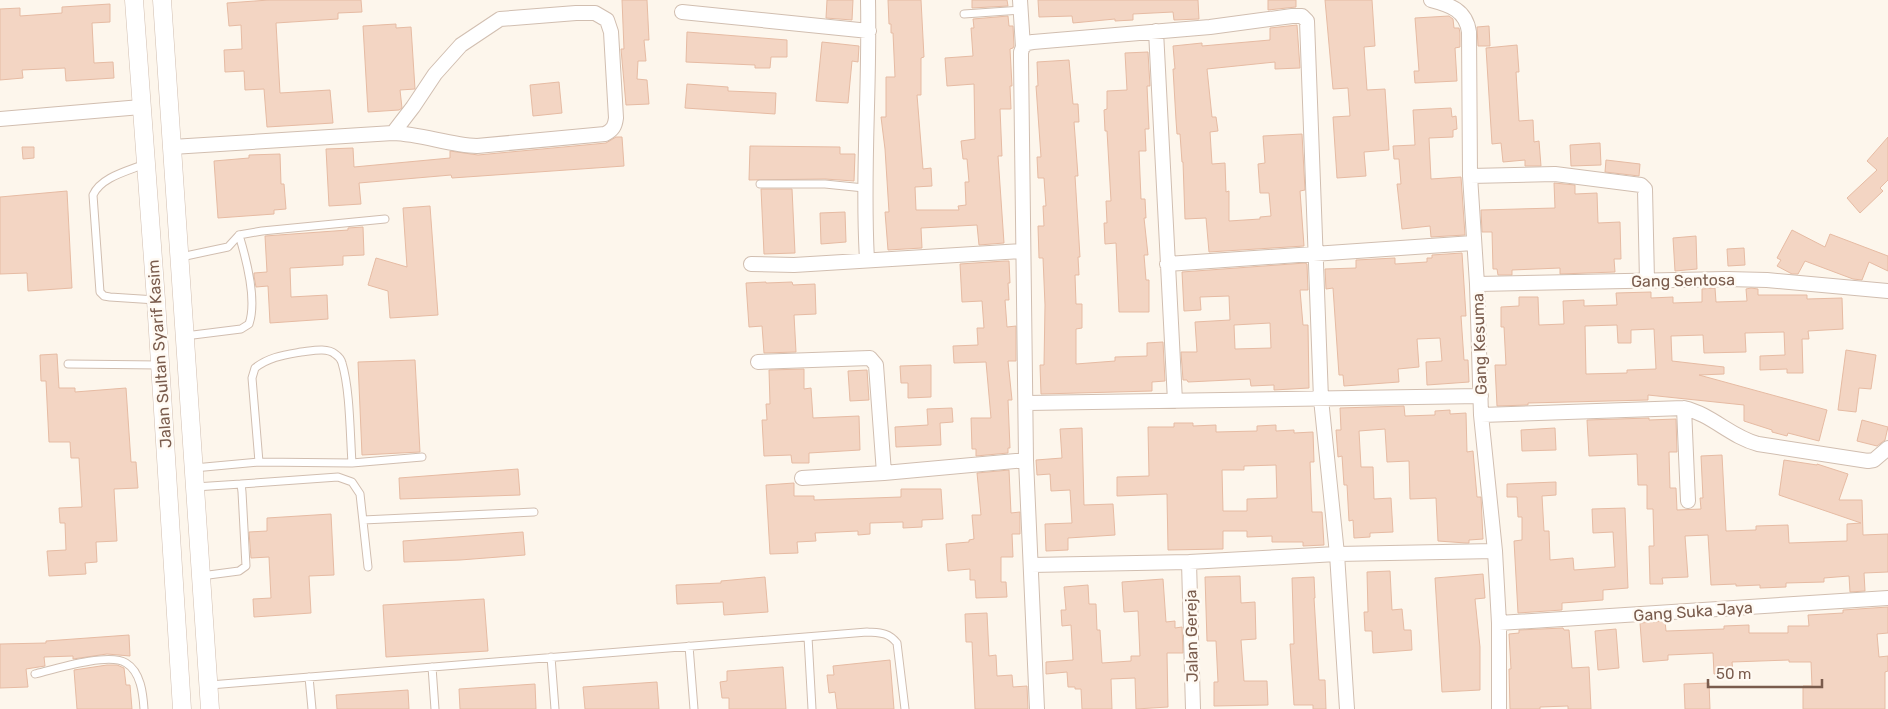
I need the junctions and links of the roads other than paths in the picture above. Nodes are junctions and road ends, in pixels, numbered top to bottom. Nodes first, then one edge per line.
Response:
1 (134, 0) edge
2 (162, 0) edge
3 (868, 0) edge
4 (1431, 0) edge
5 (1020, 5) edge
6 (682, 12) dead end
7 (964, 14) dead end
8 (869, 31) junction
9 (1156, 31) junction
10 (1023, 47) junction
11 (141, 107) junction
12 (0, 119) edge
13 (393, 133) junction
14 (172, 147) junction
15 (146, 164) junction
16 (1470, 176) junction
17 (760, 184) dead end
18 (864, 188) junction
19 (385, 219) dead end
20 (239, 235) junction
21 (1474, 243) junction
22 (1022, 250) junction
23 (1314, 254) junction
24 (179, 257) junction
25 (867, 260) junction
26 (751, 264) dead end
27 (1167, 264) junction
28 (1647, 281) junction
29 (1477, 284) junction
30 (1888, 291) edge
31 (156, 300) junction
32 (184, 336) junction
33 (758, 362) dead end
34 (68, 364) dead end
35 (160, 365) junction
36 (1481, 396) junction
37 (1321, 399) junction
38 (1175, 401) junction
39 (1027, 403) junction
40 (1684, 408) junction
41 (1481, 415) junction
42 (1888, 448) edge
43 (422, 457) dead end
44 (1026, 460) junction
45 (259, 462) junction
46 (352, 463) junction
47 (193, 468) junction
48 (884, 473) junction
49 (802, 478) dead end
50 (241, 484) junction
51 (195, 487) junction
52 (1688, 501) dead end
53 (534, 512) dead end
54 (363, 520) junction
55 (1495, 551) junction
56 (1337, 554) junction
57 (1189, 562) junction
58 (1030, 565) junction
59 (368, 567) dead end
60 (201, 576) junction
61 (1888, 598) edge
62 (1499, 623) junction
63 (808, 637) junction
64 (688, 646) junction
65 (550, 657) junction
66 (432, 667) junction
67 (35, 674) dead end
68 (180, 676) junction
69 (309, 676) junction
70 (208, 679) junction
71 (144, 709) edge
72 (182, 709) edge
73 (210, 709) edge
74 (312, 709) edge
75 (435, 709) edge
76 (554, 709) edge
77 (694, 709) edge
78 (812, 709) edge
79 (905, 709) edge
80 (1037, 709) edge
81 (1192, 709) edge
82 (1347, 709) edge
83 (1499, 709) edge

1 - 11 street, Jalan Sultan Syarif Kasim
2 - 14 street, Jalan Sultan Syarif Kasim
3 - 8 street
4 - 16 street, Gang Kesuma
5 - 7 lane
5 - 10 street
6 - 8 street
8 - 18 street
9 - 10 street
9 - 23 street
9 - 27 street
10 - 22 street
11 - 12 street
11 - 15 street, Jalan Sultan Syarif Kasim
13 - 13 street
13 - 14 street
14 - 24 street, Jalan Sultan Syarif Kasim
15 - 31 street, Jalan Sultan Syarif Kasim
15 - 31 lane
16 - 21 street, Gang Kesuma
16 - 28 street
17 - 18 lane
18 - 25 street
19 - 20 lane
20 - 24 lane
20 - 32 lane
21 - 23 street
21 - 29 street, Gang Kesuma
22 - 25 street
22 - 39 street
23 - 27 street
23 - 37 street
24 - 32 street, Jalan Sultan Syarif Kasim
25 - 26 street
27 - 38 street
28 - 29 street, Gang Sentosa
28 - 30 street, Gang Sentosa
29 - 36 street, Gang Kesuma
31 - 35 street, Jalan Sultan Syarif Kasim
32 - 47 street, Jalan Sultan Syarif Kasim
33 - 48 street
34 - 35 lane
35 - 68 street, Jalan Sultan Syarif Kasim
36 - 37 street
36 - 41 street, Gang Kesuma
37 - 38 street
37 - 56 street
38 - 39 street
39 - 44 street
40 - 41 street
40 - 42 street
40 - 52 street
41 - 55 street, Gang Kesuma
43 - 46 lane
44 - 48 street
44 - 58 street
45 - 46 lane
45 - 46 lane
45 - 47 lane
47 - 51 street, Jalan Sultan Syarif Kasim
48 - 49 street
50 - 51 lane
50 - 54 lane
50 - 60 lane
51 - 60 street, Jalan Sultan Syarif Kasim
53 - 54 lane
54 - 59 lane
55 - 56 street
55 - 62 street, Gang Kesuma
56 - 57 street
56 - 82 street
57 - 58 street
57 - 81 street, Jalan Gereja
58 - 80 street
60 - 70 street, Jalan Sultan Syarif Kasim
61 - 62 street, Gang Suka Jaya
62 - 83 street, Gang Kesuma
63 - 64 lane
63 - 78 lane
63 - 79 lane
64 - 65 lane
64 - 77 lane
65 - 66 lane
65 - 76 lane
66 - 69 lane
66 - 75 lane
67 - 71 lane
68 - 70 street
68 - 72 street, Jalan Sultan Syarif Kasim
69 - 70 lane
69 - 74 lane
70 - 73 street, Jalan Sultan Syarif Kasim

